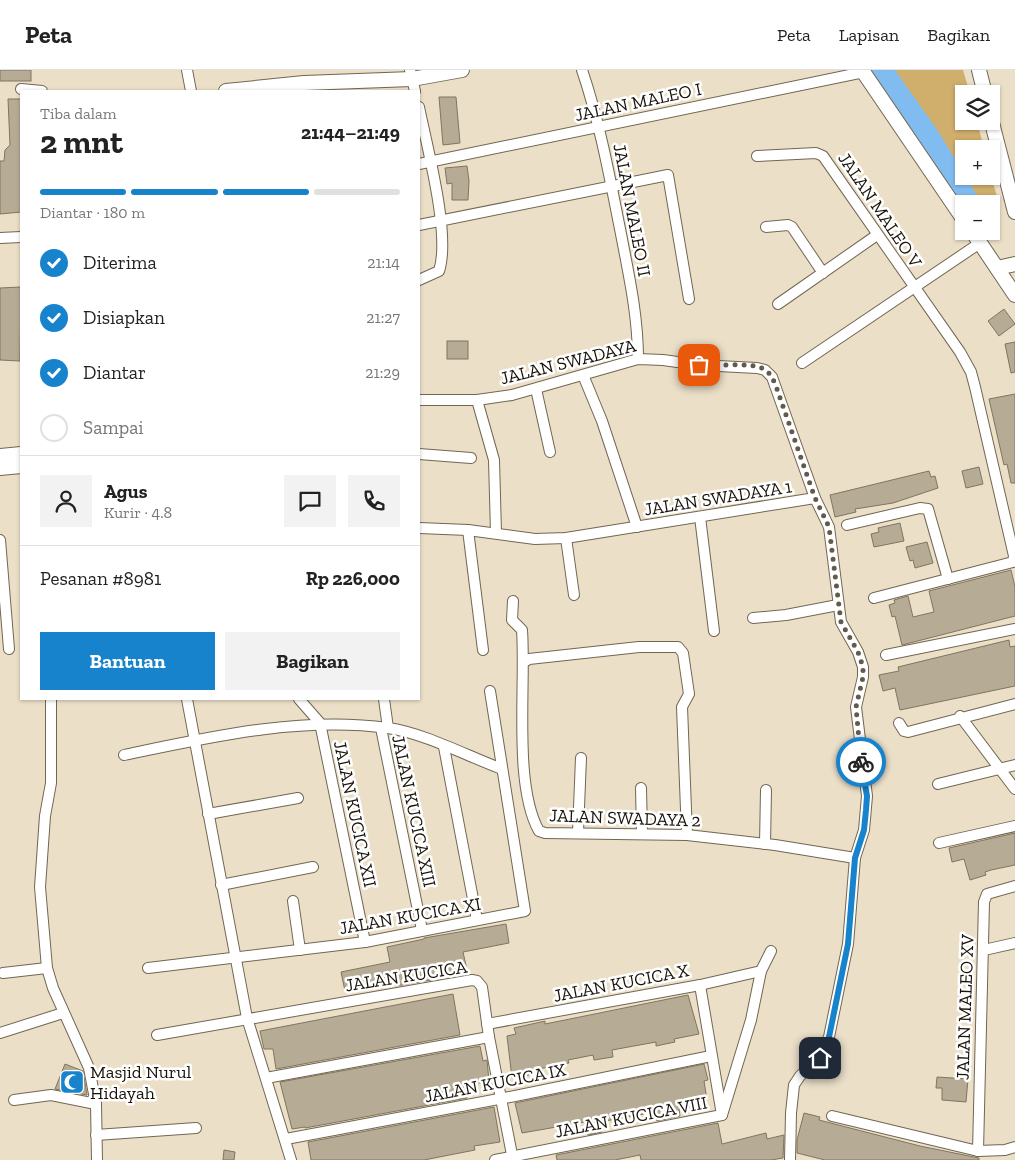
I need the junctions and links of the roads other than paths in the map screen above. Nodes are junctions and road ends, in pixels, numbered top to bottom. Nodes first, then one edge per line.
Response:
1 (188, 70) edge
2 (462, 70) edge
3 (582, 70) edge
4 (979, 70) edge
5 (863, 71) edge
6 (412, 80) edge
7 (983, 85) edge
8 (21, 89) dead end
9 (32, 90) edge
10 (191, 90) edge
11 (236, 90) edge
12 (420, 112) edge
13 (599, 127) junction
14 (994, 130) edge
15 (757, 156) dead end
16 (430, 162) junction
17 (420, 164) edge
18 (612, 186) junction
19 (955, 207) edge
20 (1015, 212) edge
21 (441, 221) junction
22 (420, 225) edge
23 (766, 227) dead end
24 (877, 235) junction
25 (20, 237) edge
26 (0, 238) edge
27 (978, 240) edge
28 (980, 243) junction
29 (1015, 264) edge
30 (996, 268) junction
31 (823, 273) junction
32 (420, 280) edge
33 (914, 288) junction
34 (1015, 295) edge
35 (689, 299) dead end
36 (778, 304) dead end
37 (638, 359) junction
38 (802, 363) dead end
39 (583, 375) junction
40 (536, 389) junction
41 (420, 400) edge
42 (476, 400) junction
43 (550, 452) dead end
44 (20, 454) edge
45 (420, 454) edge
46 (0, 456) edge
47 (471, 458) dead end
48 (20, 466) edge
49 (0, 468) edge
50 (815, 498) junction
51 (700, 516) junction
52 (847, 525) dead end
53 (638, 527) junction
54 (420, 528) edge
55 (468, 530) junction
56 (496, 533) junction
57 (566, 538) junction
58 (0, 540) edge
59 (948, 578) junction
60 (574, 595) dead end
61 (874, 598) dead end
62 (513, 600) dead end
63 (838, 605) junction
64 (3, 609) edge
65 (753, 618) dead end
66 (1015, 629) edge
67 (714, 631) dead end
68 (9, 649) dead end
69 (483, 650) dead end
70 (886, 655) dead end
71 (524, 662) junction
72 (490, 691) dead end
73 (51, 700) edge
74 (186, 700) edge
75 (300, 700) edge
76 (384, 700) edge
77 (1015, 704) edge
78 (960, 716) junction
79 (320, 723) junction
80 (899, 723) dead end
81 (384, 728) junction
82 (195, 740) junction
83 (444, 747) junction
84 (124, 754) dead end
85 (581, 758) dead end
86 (1015, 765) edge
87 (1000, 768) junction
88 (502, 769) junction
89 (938, 784) dead end
90 (641, 788) dead end
91 (1015, 788) edge
92 (766, 790) dead end
93 (298, 798) dead end
94 (208, 814) junction
95 (1015, 826) edge
96 (578, 832) junction
97 (642, 834) junction
98 (687, 835) junction
99 (939, 843) dead end
100 (765, 844) junction
101 (855, 858) junction
102 (313, 867) dead end
103 (221, 885) junction
104 (1015, 886) edge
105 (293, 901) dead end
106 (477, 920) junction
107 (422, 930) junction
108 (365, 942) junction
109 (1015, 943) edge
110 (300, 950) junction
111 (984, 950) junction
112 (771, 951) dead end
113 (234, 958) junction
114 (47, 968) junction
115 (148, 968) dead end
116 (761, 971) junction
117 (3, 973) dead end
118 (700, 985) junction
119 (64, 1013) junction
120 (247, 1018) junction
121 (487, 1024) junction
122 (0, 1033) edge
123 (157, 1035) dead end
124 (489, 1037) junction
125 (711, 1056) junction
126 (266, 1078) junction
127 (501, 1098) junction
128 (14, 1100) dead end
129 (96, 1104) junction
130 (722, 1115) junction
131 (832, 1116) dead end
132 (196, 1128) dead end
133 (96, 1135) junction
134 (286, 1139) junction
135 (1015, 1147) edge
136 (978, 1151) junction
137 (513, 1159) edge
138 (97, 1160) edge
139 (292, 1160) edge
140 (495, 1160) edge
141 (790, 1160) edge

1 - 10 street
2 - 6 street
3 - 13 street, JALAN MALEO II
4 - 7 street
5 - 13 street, JALAN MALEO I
5 - 19 street
6 - 11 street
8 - 9 street
12 - 16 street
13 - 16 street, JALAN MALEO I
13 - 18 street, JALAN MALEO II
14 - 20 street
15 - 24 street, JALAN MALEO V
16 - 17 street, JALAN MALEO I
16 - 21 street
18 - 21 street
18 - 35 street
18 - 37 street, JALAN MALEO II
21 - 22 street
21 - 32 street
23 - 31 street
24 - 31 street
24 - 33 street, JALAN MALEO V
25 - 26 street
27 - 28 street
28 - 30 street
28 - 33 street
29 - 30 street
30 - 34 street
31 - 36 street
33 - 38 street
33 - 59 street, JALAN MALEO V
37 - 39 street, JALAN SWADAYA
37 - 50 street, JALAN SWADAYA
39 - 40 street, JALAN SWADAYA
39 - 53 street
40 - 42 street, JALAN SWADAYA
40 - 43 street
41 - 42 street, JALAN SWADAYA
42 - 56 street
44 - 46 street
45 - 47 street
48 - 49 street
50 - 51 street, JALAN SWADAYA 1
50 - 63 street, JALAN SWADAYA 1
51 - 53 street, JALAN SWADAYA 1
51 - 67 street
52 - 59 street
53 - 57 street, JALAN SWADAYA 1
54 - 55 street, JALAN SWADAYA 1
55 - 56 street, JALAN SWADAYA 1
55 - 69 street
56 - 57 street, JALAN SWADAYA 1
57 - 60 street
58 - 64 street
59 - 61 street
62 - 71 street, JALAN SWADAYA 2
63 - 65 street
63 - 101 street, JALAN SWADAYA 1
64 - 68 street
66 - 70 street
71 - 96 street, JALAN SWADAYA 2
71 - 98 street
72 - 88 street
73 - 114 street
74 - 82 street
75 - 79 street
76 - 81 street, JALAN KUCICA XIII
77 - 78 street
78 - 80 street
78 - 87 street
79 - 81 street
79 - 82 street
79 - 108 street, JALAN KUCICA XII
81 - 83 street
81 - 107 street, JALAN KUCICA XIII
82 - 84 street
82 - 94 street
83 - 88 street
83 - 106 street
85 - 96 street
86 - 87 street
87 - 89 street
87 - 91 street
88 - 106 street, JALAN KUCICA XI
90 - 97 street
92 - 100 street
93 - 94 street
94 - 103 street
95 - 99 street
96 - 97 street, JALAN SWADAYA 2
97 - 98 street, JALAN SWADAYA 2
98 - 100 street, JALAN SWADAYA 2
100 - 101 street, JALAN SWADAYA 2
101 - 141 street, JALAN SWADAYA 1
102 - 103 street
103 - 113 street
104 - 111 street, JALAN MALEO XV
105 - 110 street
106 - 107 street, JALAN KUCICA XI
107 - 108 street, JALAN KUCICA XI
108 - 110 street, JALAN KUCICA XI
109 - 111 street
110 - 113 street, JALAN KUCICA XI
111 - 136 street, JALAN MALEO XV
112 - 116 street, JALAN KUCICA VIII
113 - 115 street, JALAN KUCICA XI
113 - 120 street
114 - 117 street
114 - 119 street
116 - 118 street, JALAN KUCICA X
116 - 130 street, JALAN KUCICA VIII
118 - 121 street, JALAN KUCICA X
118 - 125 street
119 - 122 street
119 - 129 street
120 - 121 street, JALAN KUCICA
120 - 123 street, JALAN KUCICA
120 - 126 street
121 - 124 street, JALAN KUCICA
124 - 126 street
124 - 127 street, JALAN KUCICA
125 - 127 street, JALAN KUCICA IX
125 - 130 street
126 - 134 street
127 - 134 street, JALAN KUCICA IX
127 - 137 street, JALAN KUCICA
128 - 129 street
129 - 133 street
130 - 137 street, JALAN KUCICA VIII
131 - 136 street
132 - 133 street
133 - 138 street
134 - 139 street
135 - 136 street
137 - 140 street, JALAN KUCICA VIII

